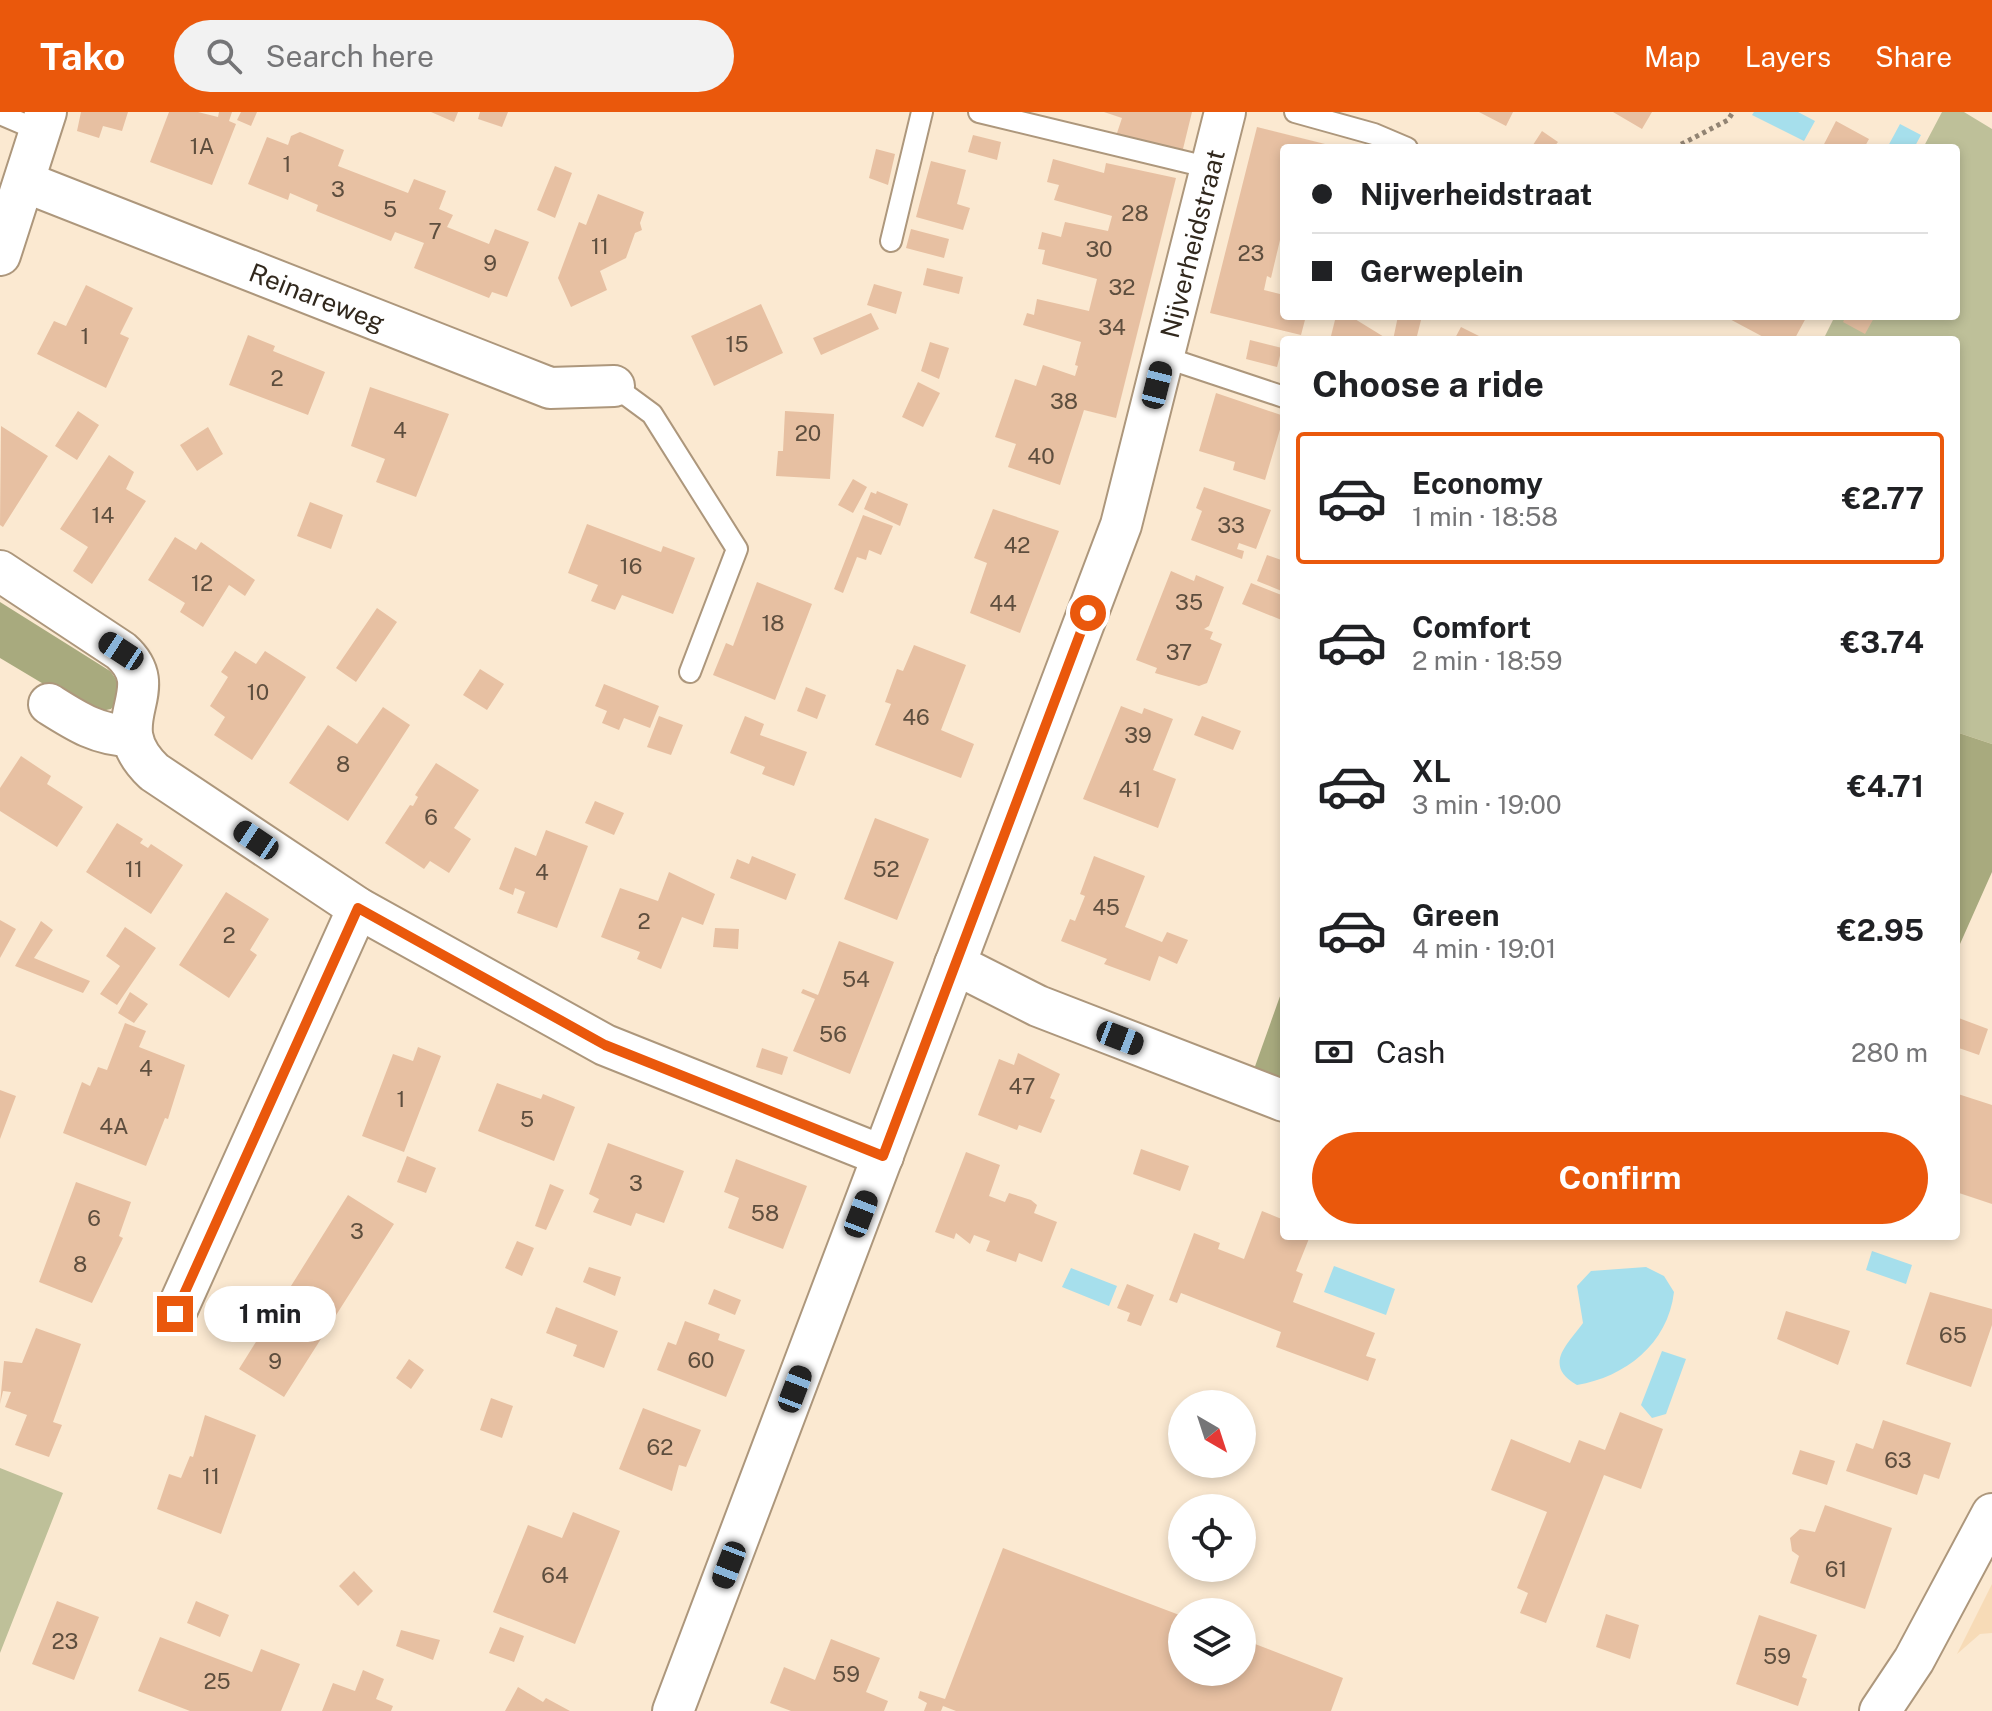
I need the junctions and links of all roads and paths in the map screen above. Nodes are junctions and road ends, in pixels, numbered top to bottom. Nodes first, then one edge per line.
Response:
1 (922, 112) edge
2 (979, 112) edge
3 (1225, 112) edge
4 (1295, 112) edge
5 (1733, 112) edge
6 (0, 114) edge
7 (43, 122) edge
8 (1398, 144) edge
9 (1682, 144) edge
10 (1211, 168) junction
11 (25, 182) junction
12 (891, 241) dead end
13 (0, 255) edge
14 (1164, 357) junction
15 (614, 386) joint
16 (1280, 396) edge
17 (0, 571) edge
18 (690, 672) dead end
19 (49, 704) dead end
20 (130, 736) junction
21 (358, 908) junction
22 (955, 964) junction
23 (1280, 1099) edge
24 (883, 1156) junction
25 (175, 1314) dead end
26 (1992, 1514) edge
27 (673, 1711) edge
28 (1880, 1711) edge

1 - 12 lane
2 - 10 lane
3 - 10 street, Nijverheidstraat
4 - 8 lane
5 - 9 path
6 - 7 lane
7 - 11 street
10 - 14 street, Nijverheidstraat
11 - 13 street
11 - 15 street, Reinareweg
14 - 16 lane
14 - 22 street, Nijverheidstraat
15 - 18 lane
17 - 20 street
19 - 20 street
20 - 21 street
21 - 24 street
21 - 25 street
22 - 23 street
22 - 24 street, Nijverheidstraat
24 - 27 street, Nijverheidstraat
26 - 28 street

